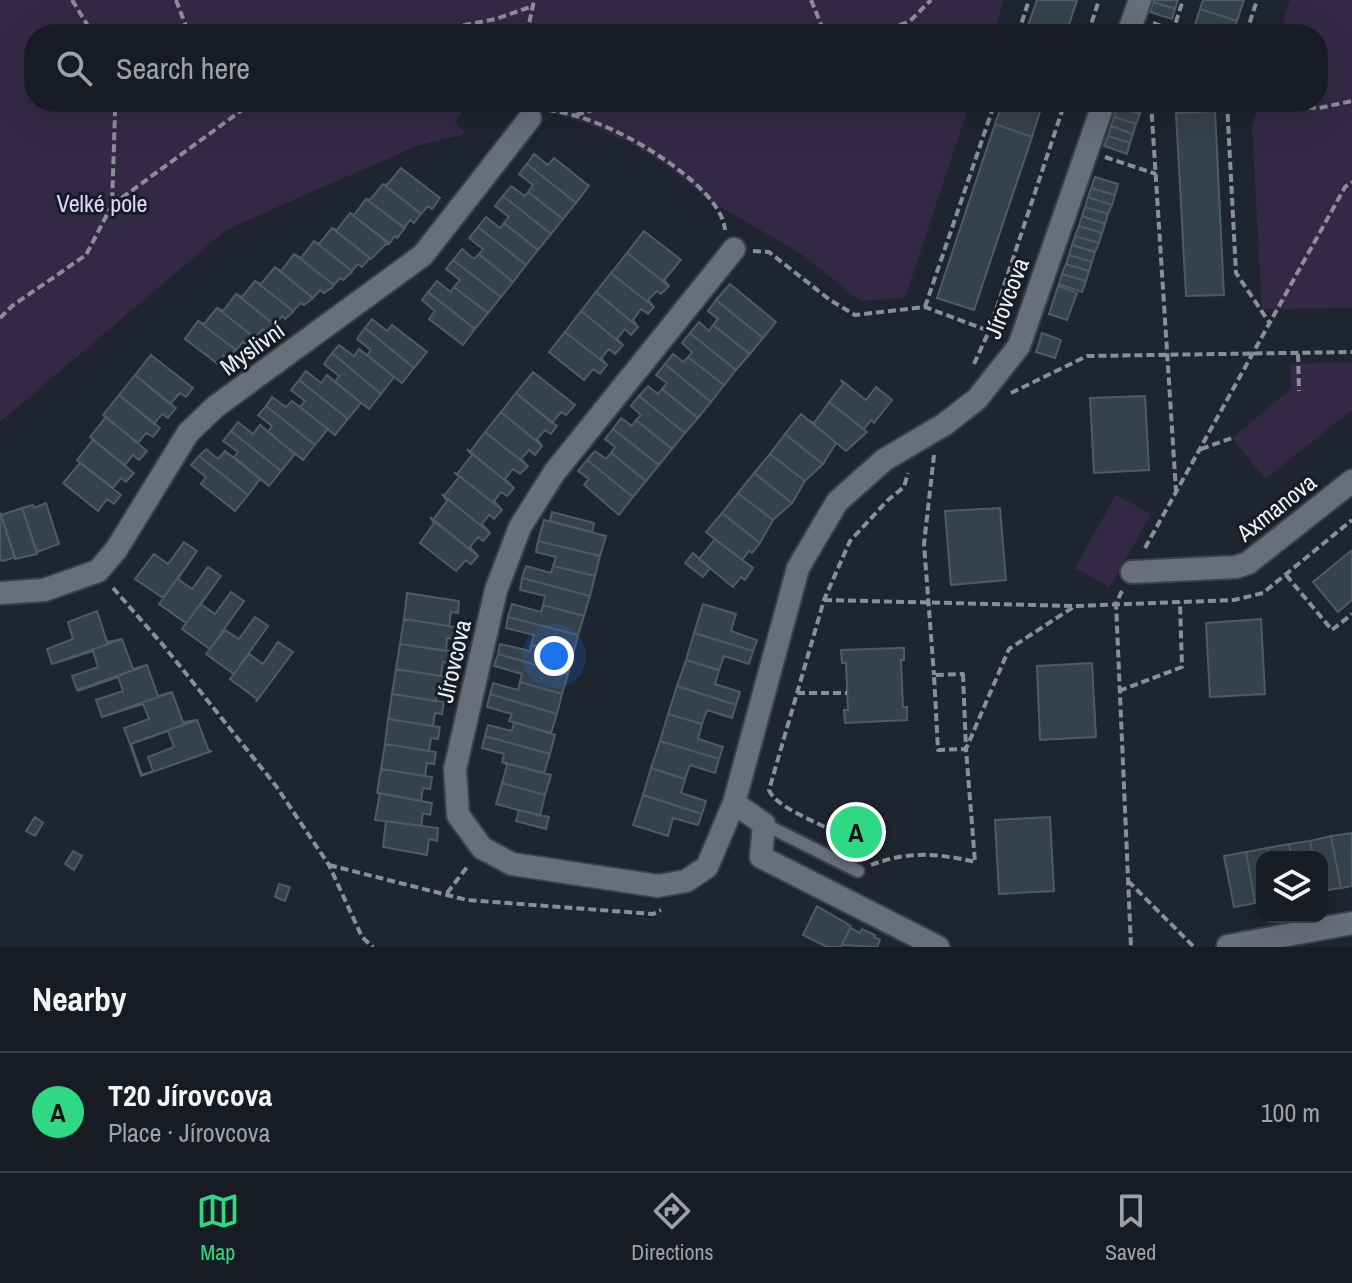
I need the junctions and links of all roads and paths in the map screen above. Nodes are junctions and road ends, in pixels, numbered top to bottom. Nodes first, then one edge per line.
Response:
1 (72, 0) edge
2 (176, 0) edge
3 (534, 0) edge
4 (811, 0) edge
5 (931, 0) edge
6 (1029, 0) edge
7 (1099, 0) edge
8 (1140, 0) edge
9 (1183, 0) edge
10 (1257, 0) edge
11 (533, 6) junction
12 (87, 24) edge
13 (185, 24) edge
14 (469, 24) edge
15 (529, 24) edge
16 (821, 24) edge
17 (902, 24) edge
18 (1021, 24) edge
19 (1091, 24) edge
20 (1132, 24) edge
21 (1175, 24) edge
22 (1249, 24) edge
23 (1352, 101) edge
24 (1328, 106) edge
25 (115, 112) edge
26 (238, 112) edge
27 (588, 112) edge
28 (992, 112) edge
29 (1062, 112) edge
30 (1101, 112) edge
31 (1152, 112) edge
32 (1227, 112) edge
33 (538, 114) joint
34 (575, 116) junction
35 (1124, 163) dead end
36 (1156, 174) junction
37 (1352, 182) edge
38 (112, 205) junction
39 (734, 249) joint
40 (769, 252) dead end
41 (925, 307) junction
42 (0, 318) edge
43 (1270, 323) junction
44 (989, 331) junction
45 (1352, 352) edge
46 (1298, 354) junction
47 (1169, 355) junction
48 (1252, 355) junction
49 (970, 374) dead end
50 (1299, 391) dead end
51 (1003, 397) dead end
52 (1232, 438) dead end
53 (1199, 450) junction
54 (923, 455) dead end
55 (910, 463) dead end
56 (1352, 481) edge
57 (1176, 491) junction
58 (98, 571) junction
59 (1132, 572) junction
60 (1285, 574) dead end
61 (0, 593) edge
62 (824, 600) junction
63 (929, 601) junction
64 (1180, 602) dead end
65 (1116, 603) junction
66 (1075, 606) junction
67 (1352, 614) edge
68 (934, 675) junction
69 (1119, 691) junction
70 (797, 693) junction
71 (847, 693) dead end
72 (966, 749) junction
73 (734, 803) junction
74 (764, 824) junction
75 (835, 832) dead end
76 (482, 848) junction
77 (329, 865) junction
78 (858, 871) joint
79 (1128, 880) junction
80 (446, 894) junction
81 (665, 907) dead end
82 (1352, 923) edge
83 (1228, 946) edge
84 (373, 947) edge
85 (938, 947) edge
86 (1131, 947) edge
87 (1194, 947) edge

1 - 12 path
2 - 13 path
3 - 11 path
4 - 16 path
5 - 17 path
6 - 18 path
7 - 19 path
8 - 20 street
9 - 21 path
10 - 22 path
11 - 14 path
11 - 15 path
23 - 24 path
25 - 38 path
26 - 38 path
27 - 34 path
28 - 41 path
29 - 44 path
30 - 73 street, Jírovcova
31 - 36 path
32 - 43 path
33 - 34 path
33 - 58 street, Myslivní
34 - 39 path
35 - 36 path
36 - 47 path
37 - 43 path
38 - 42 path
39 - 76 street, Jírovcova
40 - 41 path
41 - 44 path
43 - 48 path
44 - 49 path
45 - 46 path
46 - 48 path
46 - 50 path
47 - 48 path
47 - 51 path
47 - 57 path
48 - 53 path
52 - 53 path
53 - 57 path
54 - 63 path
55 - 62 path
56 - 59 street, Axmanova
57 - 59 path
58 - 61 street
58 - 77 path
59 - 65 path
60 - 67 path
62 - 63 path
62 - 70 path
63 - 66 path
63 - 68 path
64 - 69 path
65 - 66 path
65 - 69 path
66 - 72 path
68 - 72 path
68 - 72 path
69 - 79 path
70 - 71 path
70 - 75 path
72 - 78 path
73 - 74 street
73 - 76 street, Jírovcova
74 - 78 lane
74 - 85 street
76 - 80 path
77 - 80 path
77 - 84 path
79 - 86 path
79 - 87 path
80 - 81 path
82 - 83 street

